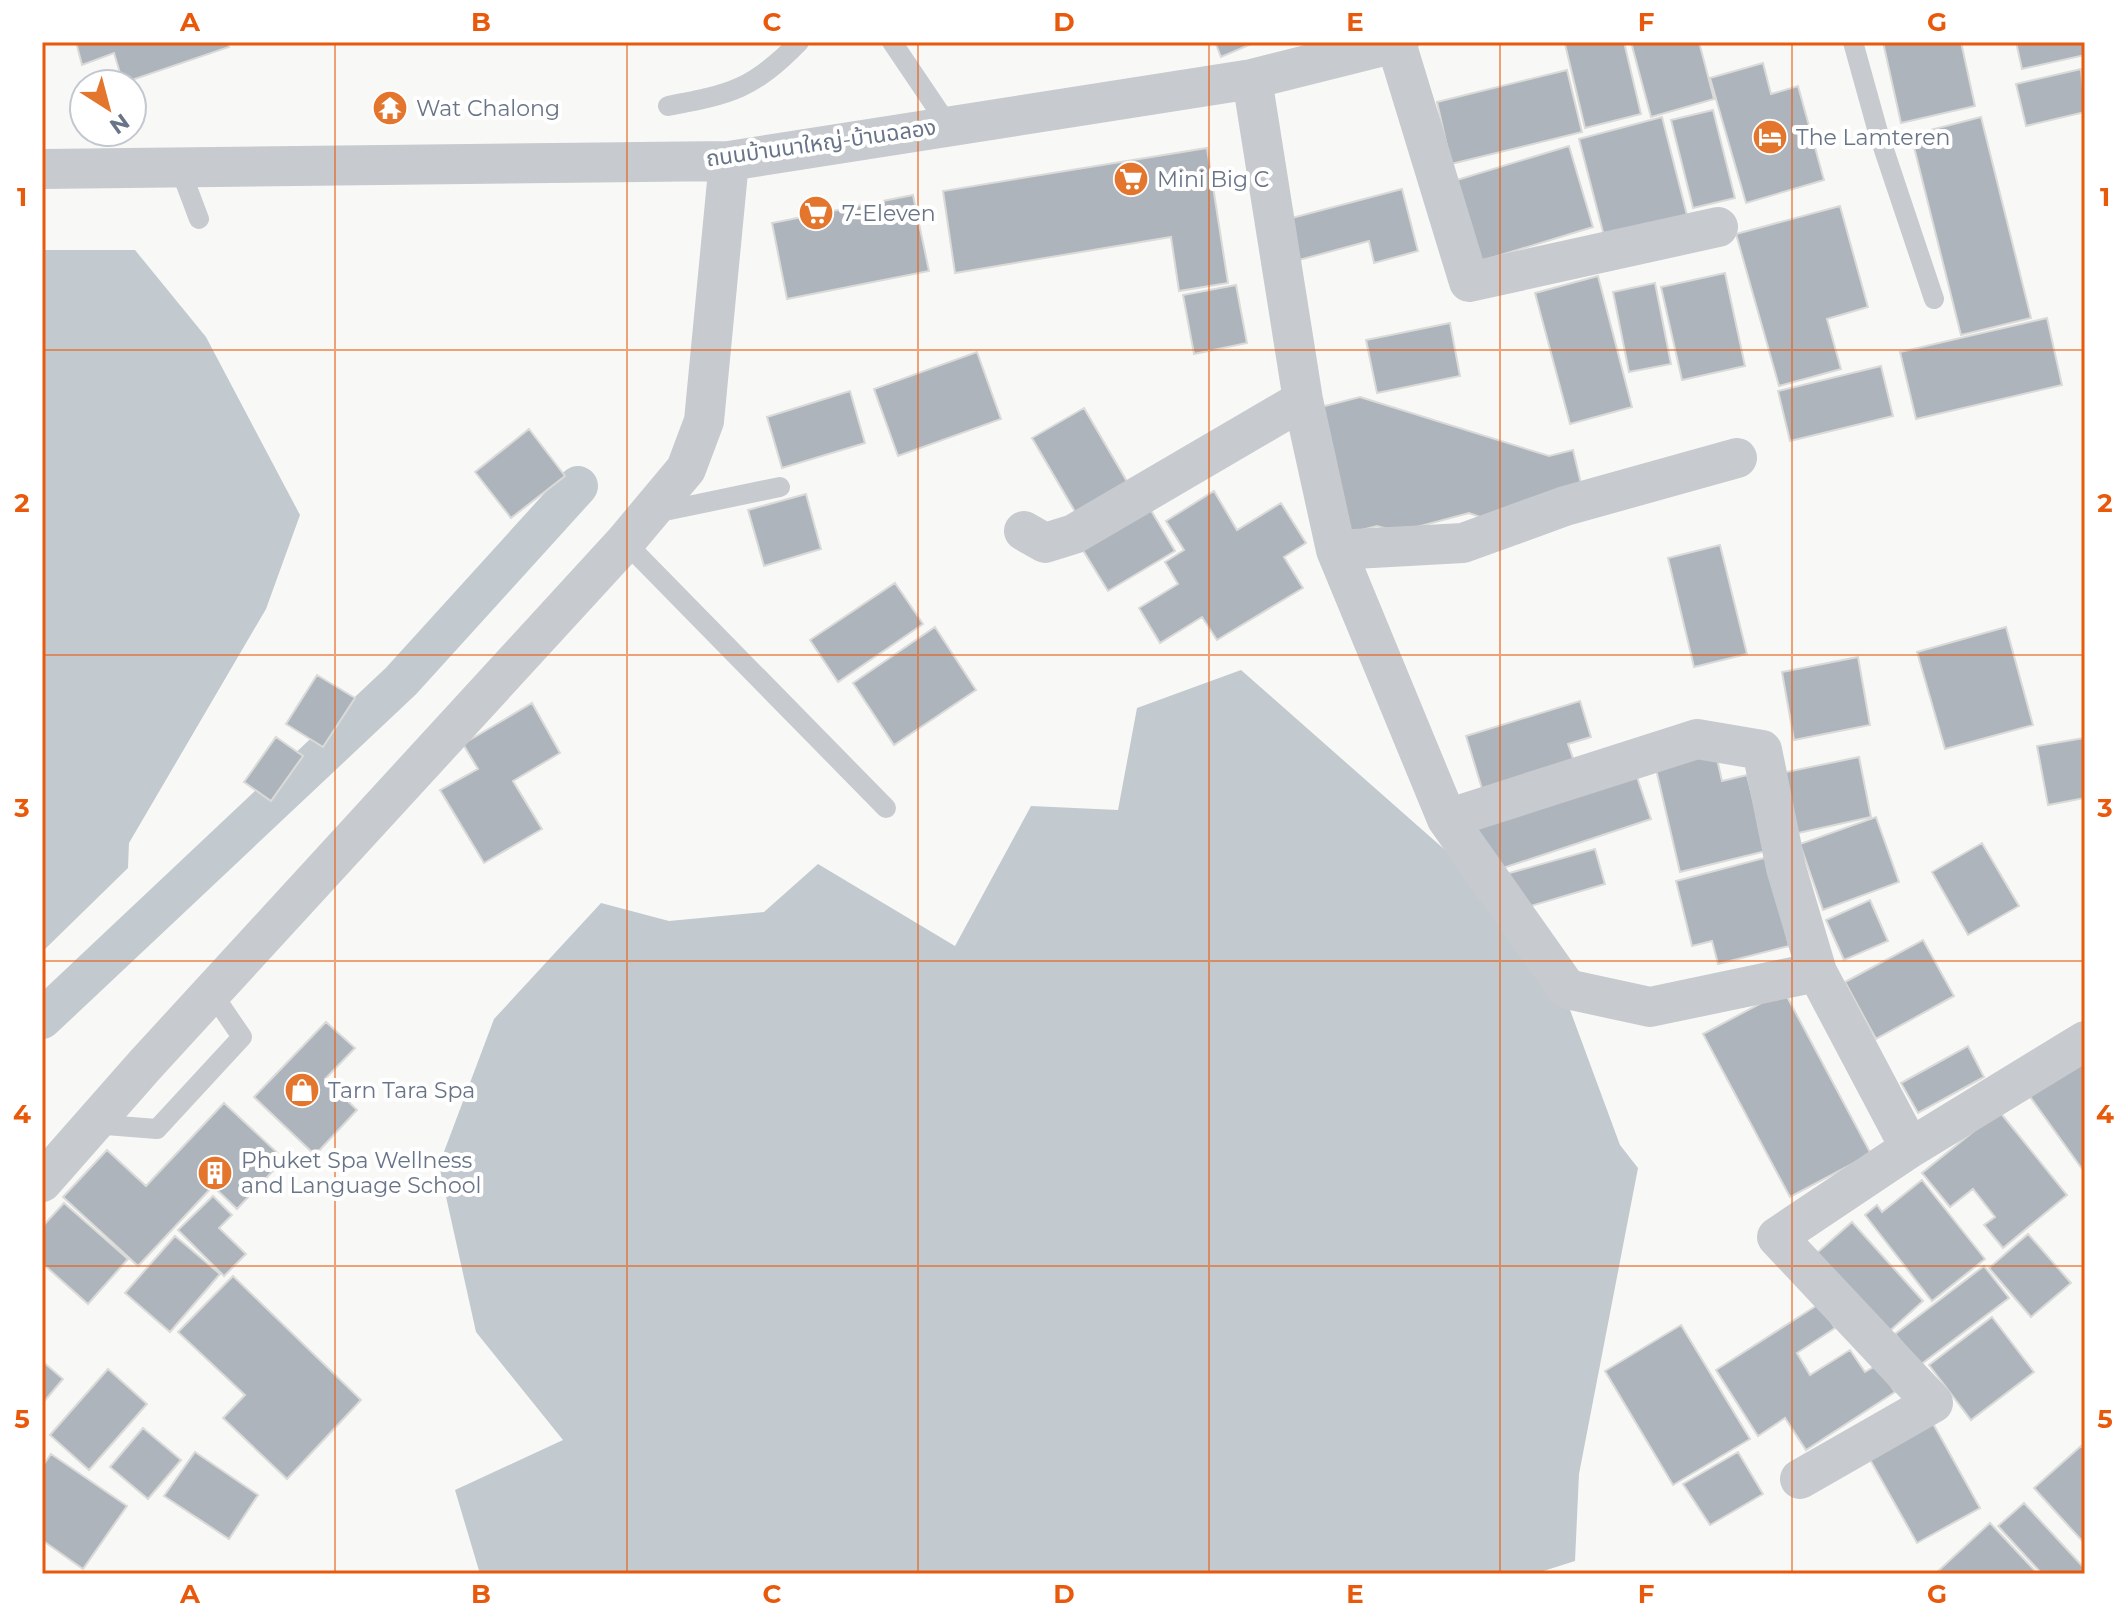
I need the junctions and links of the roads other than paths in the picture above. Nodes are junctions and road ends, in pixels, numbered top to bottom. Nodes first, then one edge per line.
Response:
1 (799, 42) edge
2 (892, 42) edge
3 (1398, 42) edge
4 (1853, 42) edge
5 (1252, 79) junction
6 (668, 106) dead end
7 (948, 125) junction
8 (729, 161) junction
9 (179, 166) junction
10 (42, 169) edge
11 (199, 219) dead end
12 (1718, 227) dead end
13 (1934, 299) dead end
14 (1303, 400) junction
15 (1737, 458) dead end
16 (780, 487) dead end
17 (635, 528) junction
18 (1024, 531) dead end
19 (1336, 550) junction
20 (886, 808) dead end
21 (1447, 819) junction
22 (1817, 972) junction
23 (212, 993) junction
24 (2085, 1041) edge
25 (93, 1124) junction
26 (1910, 1148) junction
27 (42, 1182) edge
28 (1800, 1479) dead end

1 - 6 lane
2 - 7 lane
3 - 5 street, ถนนบ้านนาใหญ่-บ้านฉลอง
3 - 12 street
4 - 13 lane
5 - 7 street, ถนนบ้านนาใหญ่-บ้านฉลอง
5 - 14 street
7 - 8 street, ถนนบ้านนาใหญ่-บ้านฉลอง
8 - 9 street, ถนนบ้านนาใหญ่-บ้านฉลอง
8 - 17 street
9 - 10 street, ถนนบ้านนาใหญ่-บ้านฉลอง
9 - 11 lane
14 - 18 street
14 - 19 street
15 - 19 street
16 - 17 lane
17 - 20 lane
17 - 23 street
19 - 21 street
21 - 22 street
21 - 22 street
22 - 26 street
23 - 25 street
23 - 25 lane
24 - 26 street
25 - 27 street
26 - 28 street

